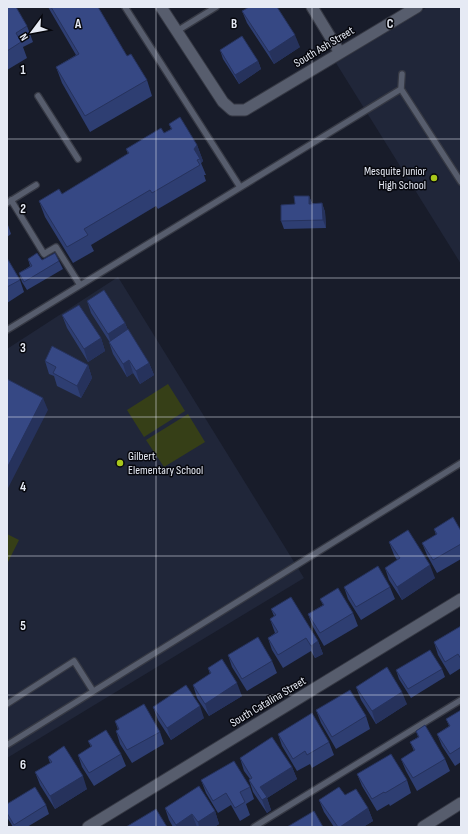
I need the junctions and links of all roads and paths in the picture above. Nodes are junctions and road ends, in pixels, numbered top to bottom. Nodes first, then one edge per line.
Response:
1 (125, 7) edge
2 (161, 7) edge
3 (216, 7) edge
4 (312, 7) edge
5 (417, 7) edge
6 (176, 32) junction
7 (340, 52) junction
8 (402, 74) dead end
9 (401, 89) junction
10 (38, 96) dead end
11 (78, 159) dead end
12 (461, 182) edge
13 (36, 185) dead end
14 (240, 187) junction
15 (9, 201) edge
16 (80, 285) junction
17 (7, 330) edge
18 (461, 463) edge
19 (461, 599) edge
20 (93, 691) junction
21 (461, 700) edge
22 (7, 704) edge
23 (7, 744) edge
24 (461, 804) edge
25 (88, 827) edge
26 (254, 827) edge
27 (423, 827) edge

1 - 14 lane
2 - 6 street
3 - 6 lane
4 - 7 street
5 - 7 street, South Ash Street
6 - 7 street, South Ash Street
8 - 9 lane
9 - 12 lane
9 - 14 lane
10 - 11 lane
13 - 15 lane
14 - 16 lane
15 - 16 lane
16 - 17 lane
18 - 20 lane
19 - 25 street, South Catalina Street
20 - 22 lane
20 - 23 lane
21 - 26 lane
24 - 27 street

